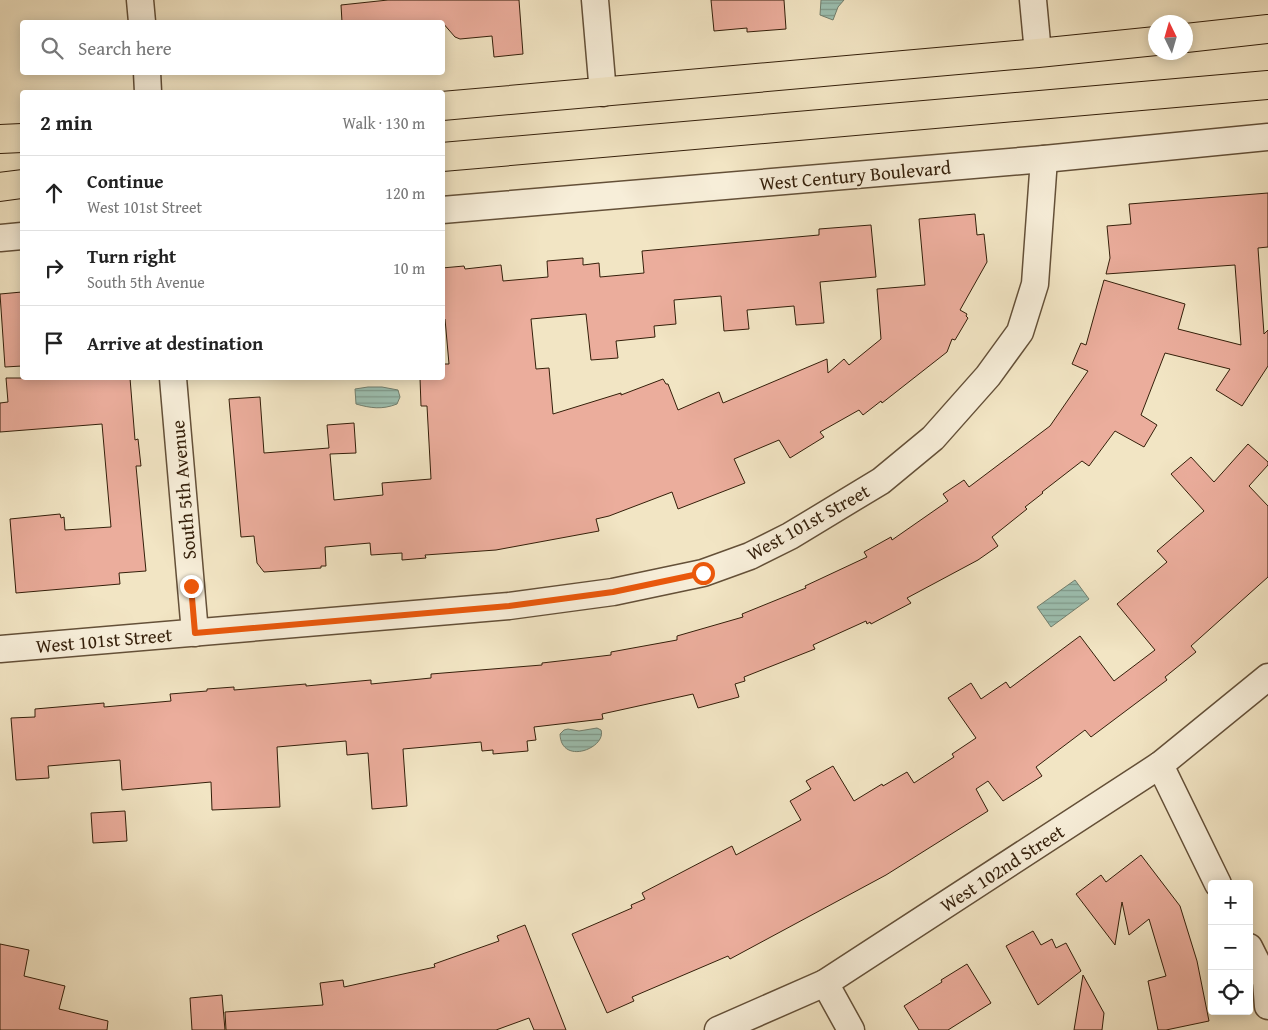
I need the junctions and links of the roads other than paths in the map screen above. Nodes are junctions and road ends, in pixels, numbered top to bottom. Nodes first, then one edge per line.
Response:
1 (140, 0) edge
2 (594, 0) edge
3 (1033, 0) edge
4 (142, 20) edge
5 (1268, 29) edge
6 (1193, 37) edge
7 (1148, 42) edge
8 (1038, 53) junction
9 (147, 75) edge
10 (1268, 84) edge
11 (148, 90) edge
12 (603, 93) junction
13 (445, 106) edge
14 (20, 138) edge
15 (1268, 138) edge
16 (0, 139) edge
17 (445, 157) edge
18 (1044, 159) junction
19 (20, 184) edge
20 (0, 187) edge
21 (445, 210) edge
22 (20, 236) edge
23 (0, 238) edge
24 (173, 380) edge
25 (195, 633) junction
26 (0, 649) edge
27 (1268, 677) edge
28 (1160, 765) junction
29 (1216, 880) edge
30 (1253, 956) edge
31 (825, 983) junction
32 (1268, 1006) edge
33 (718, 1030) edge
34 (851, 1030) edge

1 - 4 street
2 - 12 street
3 - 8 street
5 - 6 main road
7 - 8 main road
8 - 12 main road
9 - 11 street
10 - 17 main road
12 - 13 main road
14 - 16 main road
15 - 18 street, West Century Boulevard
18 - 21 street, West Century Boulevard
18 - 25 street, West 101st Street
19 - 20 main road
22 - 23 street
24 - 25 street, South 5th Avenue
25 - 26 street, West 101st Street
27 - 28 street, West 102nd Street
28 - 29 street
28 - 31 street, West 102nd Street
30 - 32 street
31 - 33 street, West 102nd Street
31 - 34 street

